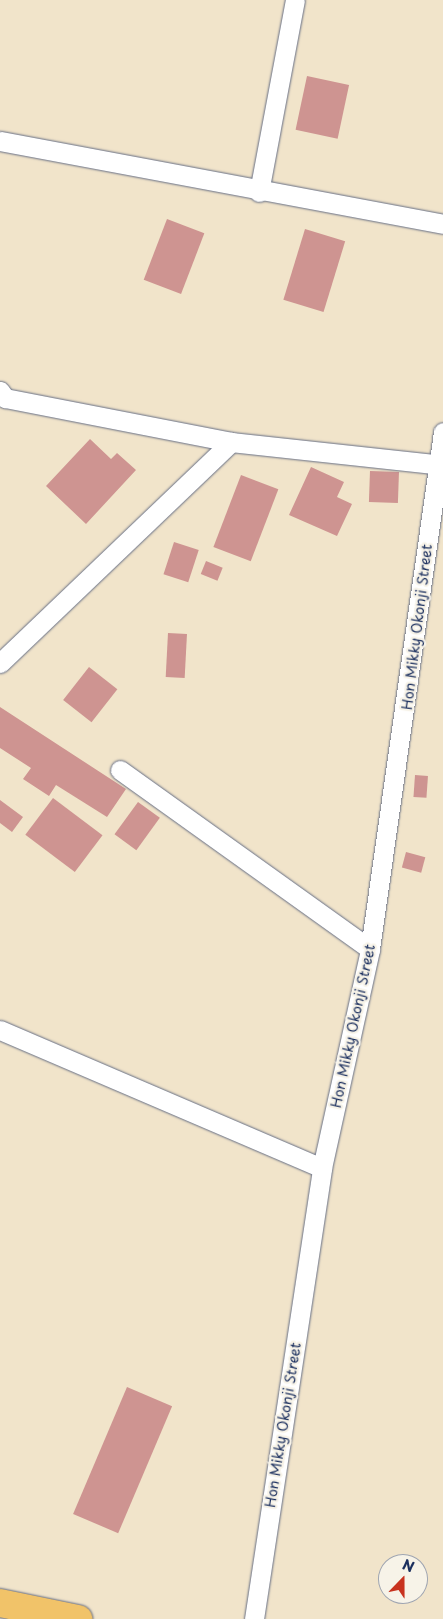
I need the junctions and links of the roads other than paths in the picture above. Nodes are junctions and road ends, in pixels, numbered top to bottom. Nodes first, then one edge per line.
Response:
1 (295, 0) edge
2 (0, 141) edge
3 (259, 192) junction
4 (443, 224) edge
5 (0, 391) edge
6 (443, 432) edge
7 (231, 442) junction
8 (440, 464) edge
9 (0, 663) edge
10 (120, 770) dead end
11 (370, 949) junction
12 (0, 1030) edge
13 (322, 1168) junction
14 (0, 1603) edge
15 (78, 1619) edge
16 (254, 1619) edge

1 - 3 street
2 - 3 street
3 - 4 street
5 - 7 street
6 - 8 street, Hon Mikky Okonji Street
7 - 8 street
7 - 9 street
8 - 11 street, Hon Mikky Okonji Street
10 - 11 street
11 - 13 street, Hon Mikky Okonji Street
12 - 13 street
13 - 16 street, Hon Mikky Okonji Street
14 - 15 main road

